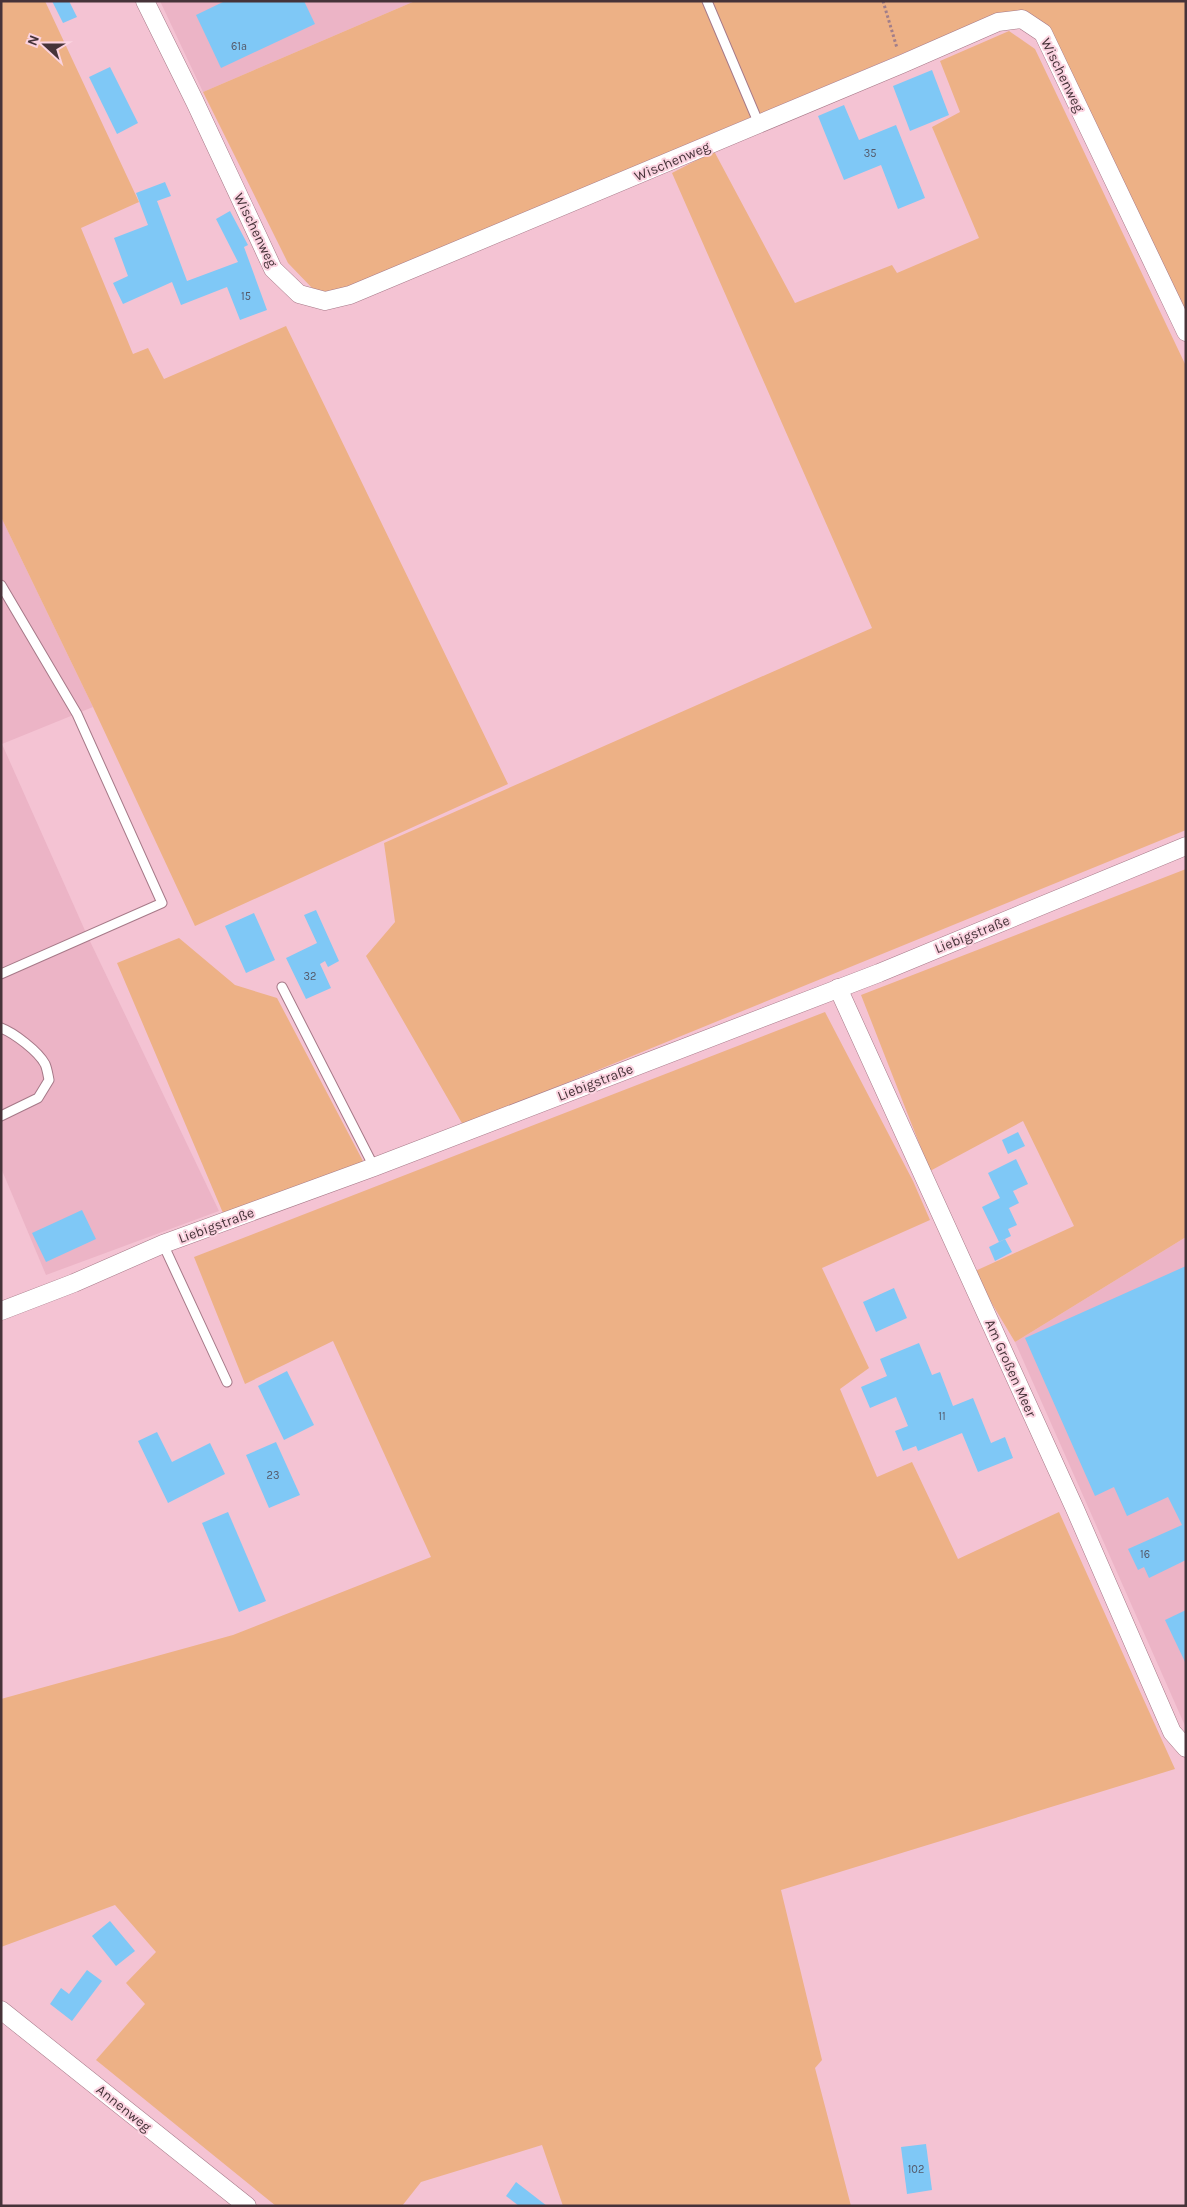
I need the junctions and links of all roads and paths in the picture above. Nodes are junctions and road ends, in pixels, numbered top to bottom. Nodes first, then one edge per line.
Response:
1 (145, 1) edge
2 (707, 1) edge
3 (883, 1) edge
4 (902, 64) junction
5 (759, 124) junction
6 (1186, 332) edge
7 (1, 585) edge
8 (1186, 846) edge
9 (1, 974) edge
10 (282, 987) dead end
11 (838, 988) junction
12 (1, 1028) edge
13 (1, 1116) edge
14 (374, 1167) junction
15 (162, 1244) junction
16 (1, 1311) edge
17 (227, 1382) dead end
18 (1186, 1748) edge
19 (1, 2010) edge
20 (247, 2206) edge

1 - 5 street, Wischenweg
2 - 5 lane
3 - 4 path
4 - 5 street, Wischenweg
4 - 6 street, Wischenweg
7 - 9 lane
8 - 11 street, Liebigstraße
10 - 14 lane
11 - 14 street, Liebigstraße
11 - 18 street, Am Großen Meer
12 - 13 lane
14 - 15 street, Liebigstraße
15 - 16 street, Liebigstraße
15 - 17 lane
19 - 20 street, Annenweg

